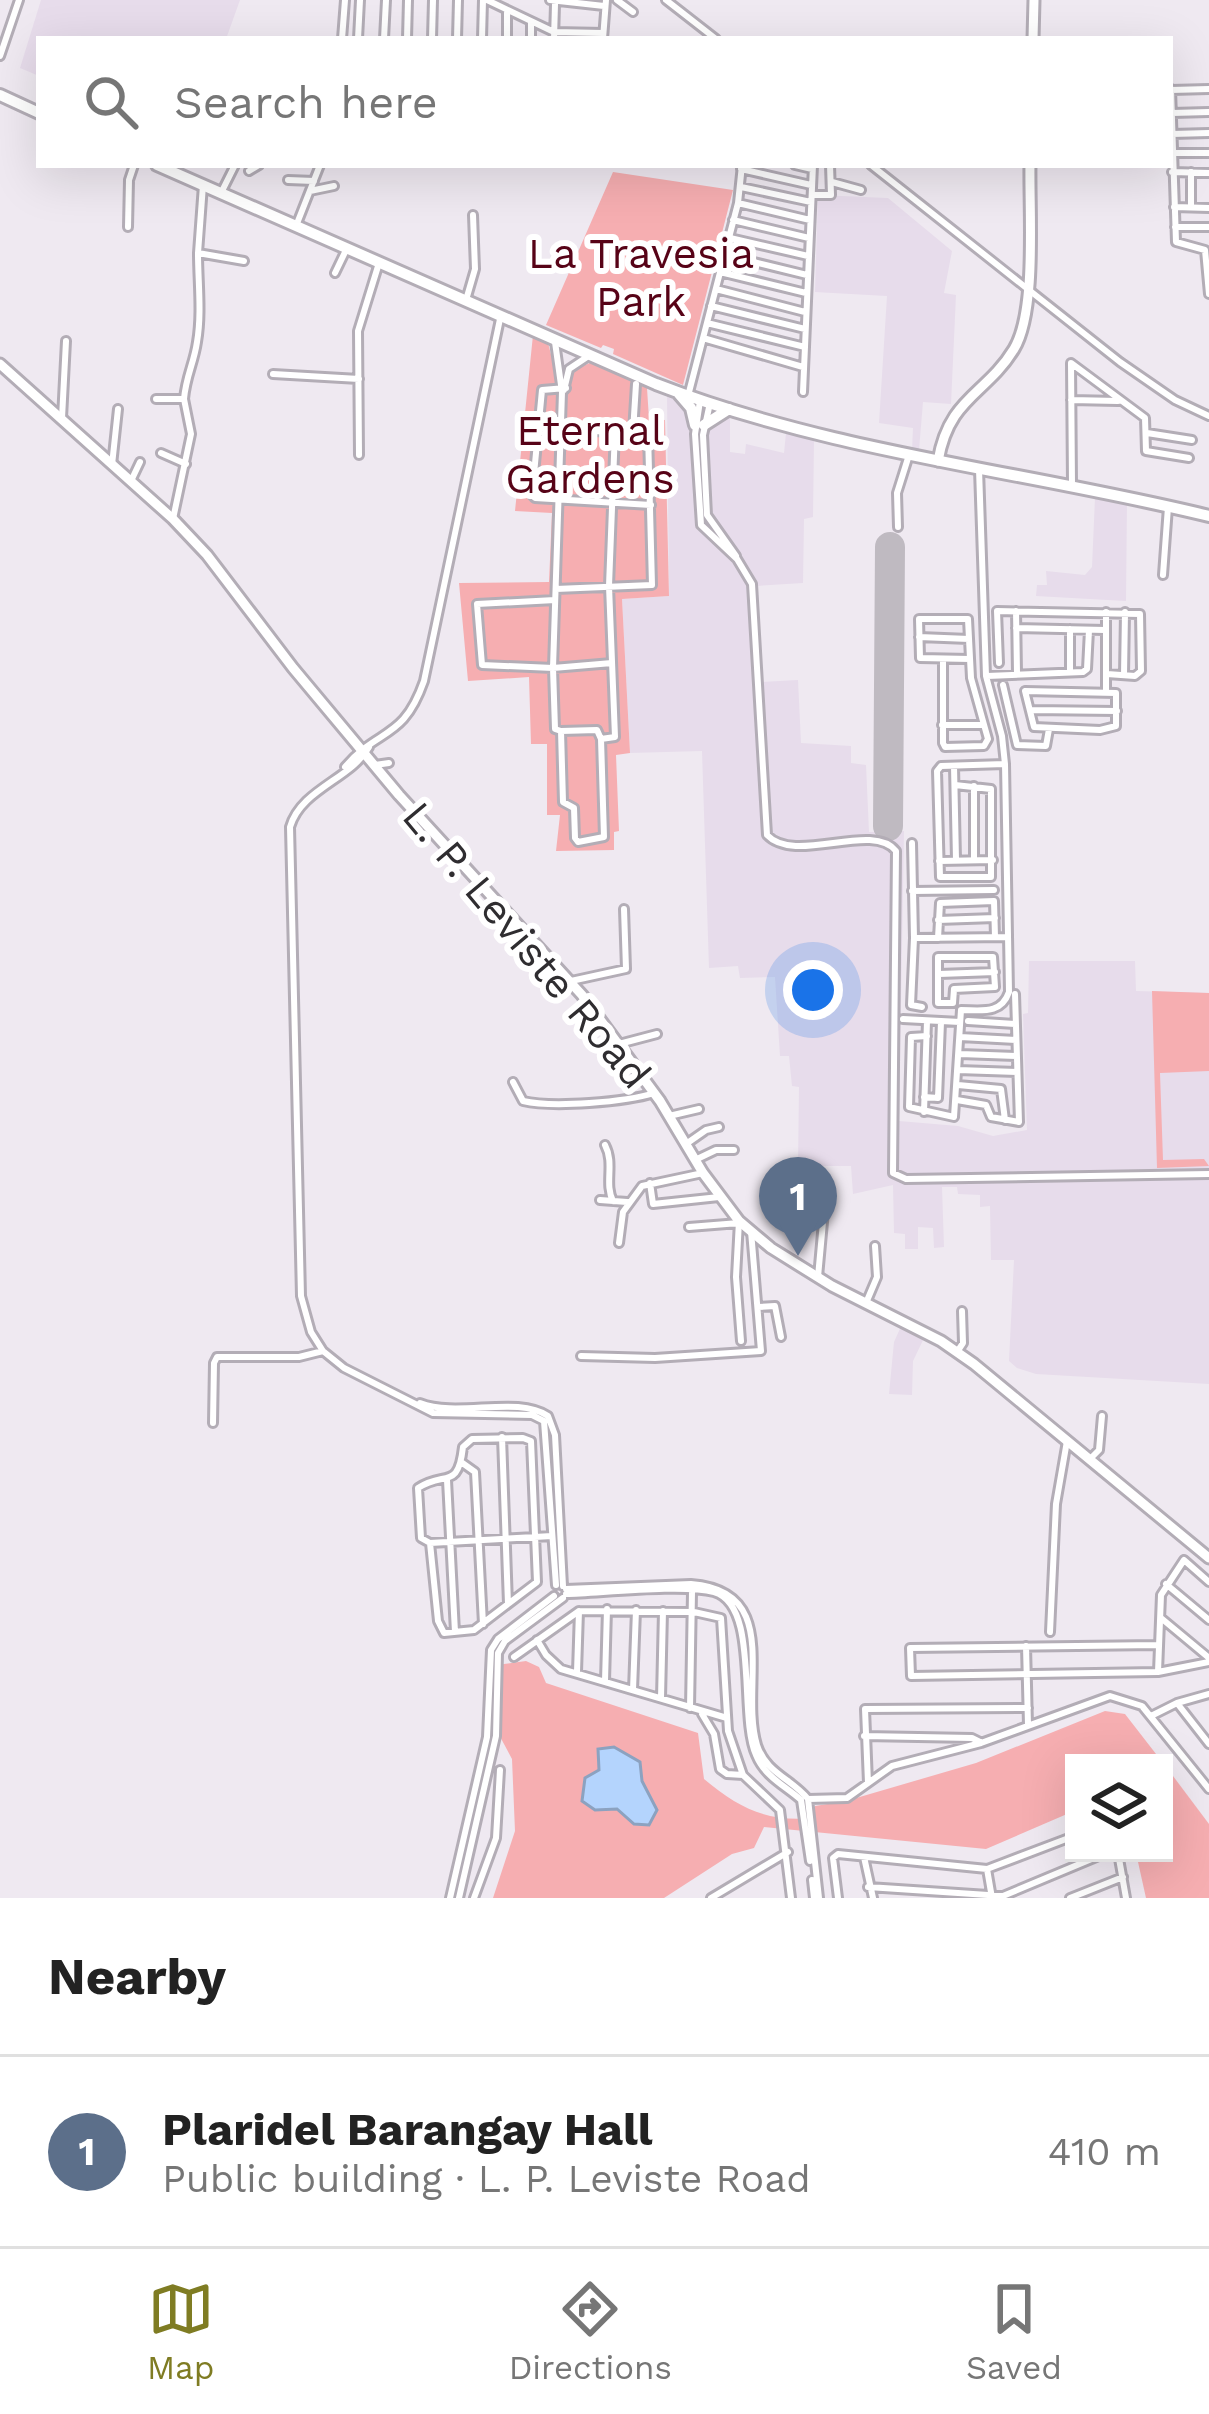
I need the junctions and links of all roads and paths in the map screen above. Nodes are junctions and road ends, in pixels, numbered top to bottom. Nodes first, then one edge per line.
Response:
1 (19, 0) edge
2 (344, 0) edge
3 (360, 0) edge
4 (386, 0) edge
5 (408, 0) edge
6 (434, 0) edge
7 (458, 0) edge
8 (485, 0) edge
9 (617, 0) edge
10 (666, 0) edge
11 (1034, 0) edge
12 (553, 1) edge
13 (605, 3) edge
14 (507, 11) junction
15 (633, 12) dead end
16 (531, 22) junction
17 (342, 36) edge
18 (358, 36) edge
19 (384, 36) edge
20 (407, 36) edge
21 (432, 36) edge
22 (457, 36) edge
23 (482, 36) edge
24 (507, 36) edge
25 (530, 36) edge
26 (554, 36) edge
27 (603, 36) edge
28 (712, 36) edge
29 (1033, 36) edge
30 (0, 56) edge
31 (1173, 89) edge
32 (1209, 89) edge
33 (0, 95) edge
34 (36, 112) edge
35 (1173, 112) edge
36 (1209, 112) edge
37 (1209, 133) edge
38 (1173, 134) edge
39 (1173, 153) edge
40 (1209, 153) edge
41 (133, 168) edge
42 (164, 168) edge
43 (234, 168) edge
44 (254, 168) edge
45 (319, 168) edge
46 (741, 168) edge
47 (744, 168) edge
48 (812, 168) edge
49 (830, 168) edge
50 (876, 168) edge
51 (1030, 168) edge
52 (1172, 168) edge
53 (249, 171) dead end
54 (1172, 172) junction
55 (1191, 172) junction
56 (1209, 173) edge
57 (288, 180) dead end
58 (314, 181) junction
59 (832, 182) junction
60 (203, 185) junction
61 (334, 186) dead end
62 (741, 187) junction
63 (861, 190) dead end
64 (310, 191) junction
65 (221, 193) junction
66 (811, 194) junction
67 (738, 203) junction
68 (1174, 207) junction
69 (1191, 207) junction
70 (1209, 208) edge
71 (472, 215) dead end
72 (734, 220) junction
73 (810, 220) junction
74 (296, 226) junction
75 (128, 227) dead end
76 (1175, 227) junction
77 (1209, 227) edge
78 (729, 238) junction
79 (809, 238) junction
80 (346, 248) junction
81 (198, 253) junction
82 (724, 255) junction
83 (808, 256) junction
84 (244, 261) dead end
85 (379, 262) junction
86 (720, 272) junction
87 (335, 273) dead end
88 (807, 274) junction
89 (716, 289) junction
90 (1028, 292) junction
91 (806, 293) junction
92 (1209, 294) edge
93 (466, 300) junction
94 (711, 306) junction
95 (806, 312) junction
96 (501, 315) junction
97 (707, 322) junction
98 (805, 329) junction
99 (554, 338) junction
100 (703, 338) junction
101 (66, 341) dead end
102 (805, 347) junction
103 (591, 355) junction
104 (560, 362) junction
105 (0, 364) edge
106 (574, 366) junction
107 (803, 367) junction
108 (273, 374) dead end
109 (359, 379) junction
110 (636, 384) dead end
111 (562, 389) junction
112 (803, 392) dead end
113 (694, 398) junction
114 (156, 399) dead end
115 (184, 399) junction
116 (1070, 400) junction
117 (1121, 401) junction
118 (118, 409) dead end
119 (729, 409) junction
120 (1209, 416) edge
121 (62, 421) junction
122 (700, 425) junction
123 (562, 430) junction
124 (615, 430) junction
125 (633, 432) junction
126 (1147, 433) junction
127 (1192, 440) dead end
128 (161, 453) dead end
129 (359, 454) dead end
130 (909, 455) junction
131 (1189, 458) dead end
132 (938, 461) junction
133 (140, 462) dead end
134 (186, 464) junction
135 (112, 465) junction
136 (979, 470) junction
137 (130, 481) junction
138 (1072, 488) junction
139 (558, 500) junction
140 (612, 500) junction
141 (651, 505) junction
142 (1168, 506) junction
143 (1209, 516) edge
144 (173, 519) junction
145 (898, 526) dead end
146 (1163, 575) dead end
147 (609, 586) junction
148 (556, 589) junction
149 (555, 600) junction
150 (1016, 611) junction
151 (1106, 612) junction
152 (1125, 612) junction
153 (1016, 628) junction
154 (1070, 629) junction
155 (1089, 630) junction
156 (1105, 630) junction
157 (919, 637) junction
158 (969, 639) junction
159 (970, 659) junction
160 (943, 660) junction
161 (612, 663) junction
162 (999, 663) dead end
163 (553, 668) junction
164 (1070, 672) junction
165 (1017, 673) junction
166 (1041, 674) junction
167 (1107, 674) junction
168 (1124, 675) junction
169 (986, 676) junction
170 (1041, 690) junction
171 (1106, 691) junction
172 (1025, 692) junction
173 (1030, 710) junction
174 (1118, 711) junction
175 (943, 725) junction
176 (983, 725) junction
177 (1049, 729) junction
178 (561, 731) junction
179 (601, 739) junction
180 (973, 746) junction
181 (366, 750) junction
182 (389, 764) dead end
183 (973, 764) junction
184 (1004, 764) junction
185 (375, 765) junction
186 (954, 766) junction
187 (955, 785) junction
188 (974, 786) junction
189 (912, 843) dead end
190 (939, 860) junction
191 (956, 860) junction
192 (974, 860) junction
193 (993, 860) junction
194 (994, 890) dead end
195 (912, 891) junction
196 (624, 910) dead end
197 (994, 918) junction
198 (938, 920) junction
199 (969, 937) junction
200 (995, 937) junction
201 (1008, 937) junction
202 (915, 938) junction
203 (938, 938) junction
204 (969, 957) junction
205 (912, 959) junction
206 (924, 960) dead end
207 (995, 973) junction
208 (938, 974) junction
209 (912, 976) junction
210 (923, 976) dead end
211 (569, 981) junction
212 (911, 993) junction
213 (923, 993) dead end
214 (1015, 994) dead end
215 (922, 1007) dead end
216 (904, 1019) dead end
217 (927, 1021) junction
218 (941, 1022) junction
219 (968, 1022) junction
220 (1016, 1024) junction
221 (657, 1034) dead end
222 (926, 1036) junction
223 (960, 1037) junction
224 (974, 1038) junction
225 (1016, 1040) junction
226 (619, 1043) junction
227 (959, 1054) junction
228 (1016, 1056) junction
229 (958, 1070) junction
230 (1017, 1072) junction
231 (513, 1082) dead end
232 (958, 1085) junction
233 (654, 1093) junction
234 (924, 1096) junction
235 (957, 1100) junction
236 (699, 1109) dead end
237 (924, 1112) junction
238 (669, 1116) junction
239 (1004, 1120) junction
240 (719, 1127) dead end
241 (686, 1144) junction
242 (605, 1145) dead end
243 (734, 1150) dead end
244 (695, 1160) junction
245 (703, 1173) junction
246 (1209, 1174) edge
247 (650, 1183) junction
248 (719, 1197) junction
249 (600, 1200) dead end
250 (613, 1201) junction
251 (627, 1202) junction
252 (824, 1211) dead end
253 (739, 1222) junction
254 (688, 1227) dead end
255 (751, 1231) junction
256 (619, 1243) dead end
257 (875, 1246) dead end
258 (818, 1277) junction
259 (866, 1303) junction
260 (758, 1307) junction
261 (962, 1311) dead end
262 (781, 1337) dead end
263 (741, 1341) dead end
264 (323, 1351) junction
265 (957, 1352) junction
266 (581, 1356) dead end
267 (1102, 1416) dead end
268 (213, 1423) dead end
269 (502, 1437) junction
270 (1067, 1438) junction
271 (1091, 1458) junction
272 (461, 1462) junction
273 (447, 1480) junction
274 (557, 1536) junction
275 (506, 1538) junction
276 (535, 1538) junction
277 (478, 1540) junction
278 (450, 1542) junction
279 (430, 1543) junction
280 (1209, 1558) edge
281 (1209, 1582) edge
282 (1166, 1584) junction
283 (692, 1587) junction
284 (561, 1591) junction
285 (508, 1604) junction
286 (608, 1609) junction
287 (636, 1609) junction
288 (579, 1611) junction
289 (664, 1612) junction
290 (694, 1612) junction
291 (1160, 1617) junction
292 (1209, 1620) edge
293 (483, 1624) junction
294 (455, 1632) junction
295 (1051, 1632) dead end
296 (537, 1640) junction
297 (1159, 1645) junction
298 (1026, 1646) junction
299 (514, 1658) dead end
300 (1209, 1660) edge
301 (577, 1672) junction
302 (1158, 1672) junction
303 (1028, 1675) junction
304 (605, 1681) junction
305 (633, 1690) junction
306 (1208, 1696) edge
307 (661, 1700) junction
308 (1177, 1703) junction
309 (690, 1708) junction
310 (1028, 1708) junction
311 (700, 1712) junction
312 (1151, 1716) junction
313 (727, 1718) junction
314 (1028, 1725) junction
315 (864, 1736) junction
316 (981, 1743) junction
317 (1209, 1744) edge
318 (500, 1770) dead end
319 (743, 1774) junction
320 (868, 1783) junction
321 (1209, 1789) edge
322 (823, 1797) junction
323 (804, 1800) junction
324 (810, 1810) junction
325 (1065, 1839) edge
326 (788, 1852) junction
327 (864, 1857) junction
328 (1083, 1862) edge
329 (1120, 1862) edge
330 (987, 1869) junction
331 (1124, 1876) junction
332 (868, 1887) junction
333 (454, 1898) edge
334 (474, 1898) edge
335 (711, 1898) edge
336 (791, 1898) edge
337 (816, 1898) edge
338 (838, 1898) edge
339 (873, 1898) edge
340 (992, 1898) edge
341 (1070, 1898) edge
342 (1126, 1898) edge

1 - 30 street
2 - 17 street
3 - 18 street
4 - 19 street
5 - 20 street
6 - 21 street
7 - 22 street
8 - 14 street
8 - 23 street
9 - 15 street
10 - 28 street
11 - 29 main road
12 - 13 street
12 - 26 street
13 - 27 street
14 - 16 street
14 - 24 street
16 - 25 street
16 - 26 street
26 - 27 street
31 - 32 street
33 - 34 highway
35 - 36 street
37 - 38 street
39 - 40 street
41 - 75 street
42 - 60 highway
43 - 65 street
44 - 53 street
45 - 58 street
46 - 62 street
47 - 66 street
48 - 66 street
49 - 59 street
50 - 90 street
51 - 90 main road
52 - 54 street
54 - 55 street
54 - 68 street
55 - 56 street
55 - 69 street
57 - 58 street
58 - 64 street
59 - 63 street
59 - 66 street
60 - 65 highway
60 - 81 street
61 - 64 street
62 - 66 street
62 - 67 street
64 - 74 street
65 - 74 highway
66 - 73 street
67 - 72 street
67 - 73 street
68 - 69 street
68 - 76 street
69 - 70 street
71 - 93 street
72 - 78 street
72 - 79 street
73 - 79 street
74 - 80 highway
76 - 77 street
76 - 92 street
78 - 82 street
78 - 83 street
79 - 83 street
80 - 85 highway
80 - 87 street
81 - 84 street
81 - 115 street
82 - 86 street
82 - 88 street
83 - 88 street
85 - 93 highway
85 - 109 street
86 - 89 street
86 - 91 street
88 - 91 street
89 - 94 street
89 - 95 street
90 - 120 street
90 - 132 main road
91 - 95 street
93 - 96 highway
94 - 97 street
94 - 98 street
95 - 98 street
96 - 99 highway
96 - 181 street
97 - 100 street
97 - 102 street
98 - 102 street
99 - 103 highway
99 - 104 street
100 - 107 street
100 - 113 street
101 - 121 street
102 - 107 street
103 - 106 street
103 - 113 highway
104 - 106 street
104 - 111 street
105 - 121 main road, L. P. Leviste Road
106 - 111 street
107 - 112 street
108 - 109 street
109 - 129 street
110 - 125 street
111 - 123 street
111 - 139 street
113 - 119 highway
113 - 122 street
113 - 122 highway
114 - 115 street
115 - 134 street
116 - 117 street
116 - 117 street
116 - 138 street
117 - 126 street
118 - 135 street
119 - 122 highway
119 - 130 highway
121 - 135 main road, L. P. Leviste Road
122 - 246 street
123 - 124 street
123 - 139 street
124 - 125 street
124 - 140 street
125 - 141 street
126 - 127 street
126 - 131 street
128 - 134 street
130 - 132 highway
130 - 145 street
132 - 136 highway
133 - 137 street
134 - 144 street
135 - 137 main road, L. P. Leviste Road
136 - 138 highway
136 - 169 street
137 - 144 main road, L. P. Leviste Road
138 - 142 highway
139 - 140 street
139 - 148 street
140 - 141 street
140 - 147 street
141 - 147 street
142 - 143 highway
142 - 146 street
144 - 181 main road, L. P. Leviste Road
147 - 148 street
147 - 161 street
148 - 149 street
149 - 163 street
149 - 163 street
150 - 151 street
150 - 153 street
150 - 162 street
151 - 152 street
151 - 156 street
152 - 168 street
152 - 168 street
153 - 154 street
153 - 165 street
154 - 155 street
154 - 164 street
155 - 156 street
155 - 164 street
156 - 167 street
157 - 158 street
157 - 158 street
157 - 160 street
158 - 159 street
159 - 160 street
159 - 176 street
160 - 175 street
161 - 163 street
161 - 179 street
163 - 178 street
164 - 166 street
165 - 166 street
165 - 169 street
166 - 170 street
167 - 168 street
167 - 171 street
169 - 184 street
170 - 171 street
170 - 172 street
171 - 174 street
172 - 173 street
172 - 177 street
173 - 174 street
173 - 177 street
174 - 177 street
175 - 176 street
175 - 180 street
176 - 180 street
178 - 179 street
178 - 179 street
180 - 183 street
181 - 185 main road, L. P. Leviste Road
181 - 264 street
182 - 185 street
183 - 184 street
183 - 186 street
184 - 201 street
185 - 211 main road, L. P. Leviste Road
186 - 187 street
186 - 190 street
187 - 188 street
187 - 191 street
188 - 192 street
188 - 193 street
189 - 195 street
190 - 191 street
190 - 193 street
191 - 192 street
192 - 193 street
194 - 195 street
195 - 202 street
196 - 211 street
197 - 198 street
197 - 198 street
197 - 200 street
198 - 203 street
199 - 200 street
199 - 203 street
199 - 204 street
200 - 201 street
201 - 219 street
202 - 203 street
202 - 205 street
204 - 207 street
204 - 208 street
205 - 206 street
205 - 209 street
207 - 208 street
207 - 208 street
209 - 210 street
209 - 212 street
211 - 226 main road, L. P. Leviste Road
212 - 213 street
212 - 215 street
214 - 220 street
216 - 217 street
217 - 218 street
217 - 222 street
218 - 219 street
218 - 234 street
219 - 220 street
219 - 223 street
219 - 224 street
220 - 225 street
221 - 226 street
222 - 234 street
222 - 237 street
223 - 224 street
223 - 227 street
224 - 225 street
225 - 228 street
226 - 233 main road, L. P. Leviste Road
227 - 228 street
227 - 229 street
228 - 230 street
229 - 230 street
229 - 232 street
230 - 239 street
231 - 233 street
232 - 235 street
232 - 239 street
233 - 238 main road, L. P. Leviste Road
234 - 237 street
235 - 237 street
235 - 239 street
236 - 238 street
238 - 241 main road, L. P. Leviste Road
240 - 241 street
241 - 244 main road, L. P. Leviste Road
242 - 250 street
243 - 244 street
244 - 245 main road, L. P. Leviste Road
245 - 247 street
245 - 248 main road, L. P. Leviste Road
247 - 248 street
247 - 251 street
248 - 253 main road, L. P. Leviste Road
249 - 250 street
250 - 251 street
251 - 256 street
252 - 258 street
253 - 254 street
253 - 255 main road, L. P. Leviste Road
253 - 263 street
255 - 258 main road, L. P. Leviste Road
255 - 260 street
257 - 259 street
258 - 259 main road, L. P. Leviste Road
259 - 265 main road, L. P. Leviste Road
260 - 262 street
260 - 266 street
261 - 265 street
264 - 268 street
264 - 274 street
265 - 270 main road, L. P. Leviste Road
267 - 271 street
269 - 272 street
269 - 275 street
269 - 276 street
270 - 271 main road, L. P. Leviste Road
270 - 295 street
271 - 280 main road, L. P. Leviste Road
272 - 273 street
272 - 277 street
273 - 278 street
273 - 279 street
274 - 276 street
274 - 284 street
275 - 276 street
275 - 277 street
275 - 285 street
276 - 285 street
277 - 278 street
277 - 293 street
278 - 279 street
278 - 294 street
279 - 294 street
281 - 282 street
282 - 291 street
282 - 292 street
283 - 284 street
283 - 290 street
283 - 323 street
284 - 333 street
285 - 293 street
286 - 287 street
286 - 288 street
286 - 304 street
287 - 289 street
287 - 305 street
288 - 296 street
288 - 301 street
289 - 290 street
289 - 307 street
290 - 309 street
290 - 313 street
291 - 297 street
291 - 300 street
293 - 294 street
296 - 299 street
296 - 301 street
297 - 298 street
297 - 302 street
298 - 303 street
298 - 303 street
300 - 302 street
301 - 304 street
302 - 303 street
303 - 310 street
304 - 305 street
305 - 307 street
306 - 308 street
307 - 309 street
308 - 312 street
308 - 317 street
309 - 311 street
310 - 314 street
310 - 315 street
311 - 313 street
311 - 319 street
312 - 314 street
312 - 321 street
313 - 319 street
314 - 316 street
315 - 316 street
315 - 320 street
316 - 320 street
318 - 334 street
319 - 326 street
320 - 322 street
322 - 323 street
322 - 324 street
323 - 324 street
323 - 337 street
324 - 337 street
325 - 330 street
326 - 335 street
326 - 336 street
327 - 330 street
327 - 332 street
327 - 338 street
328 - 340 street
329 - 331 street
330 - 340 street
331 - 341 street
331 - 342 street
332 - 339 street
332 - 340 street

